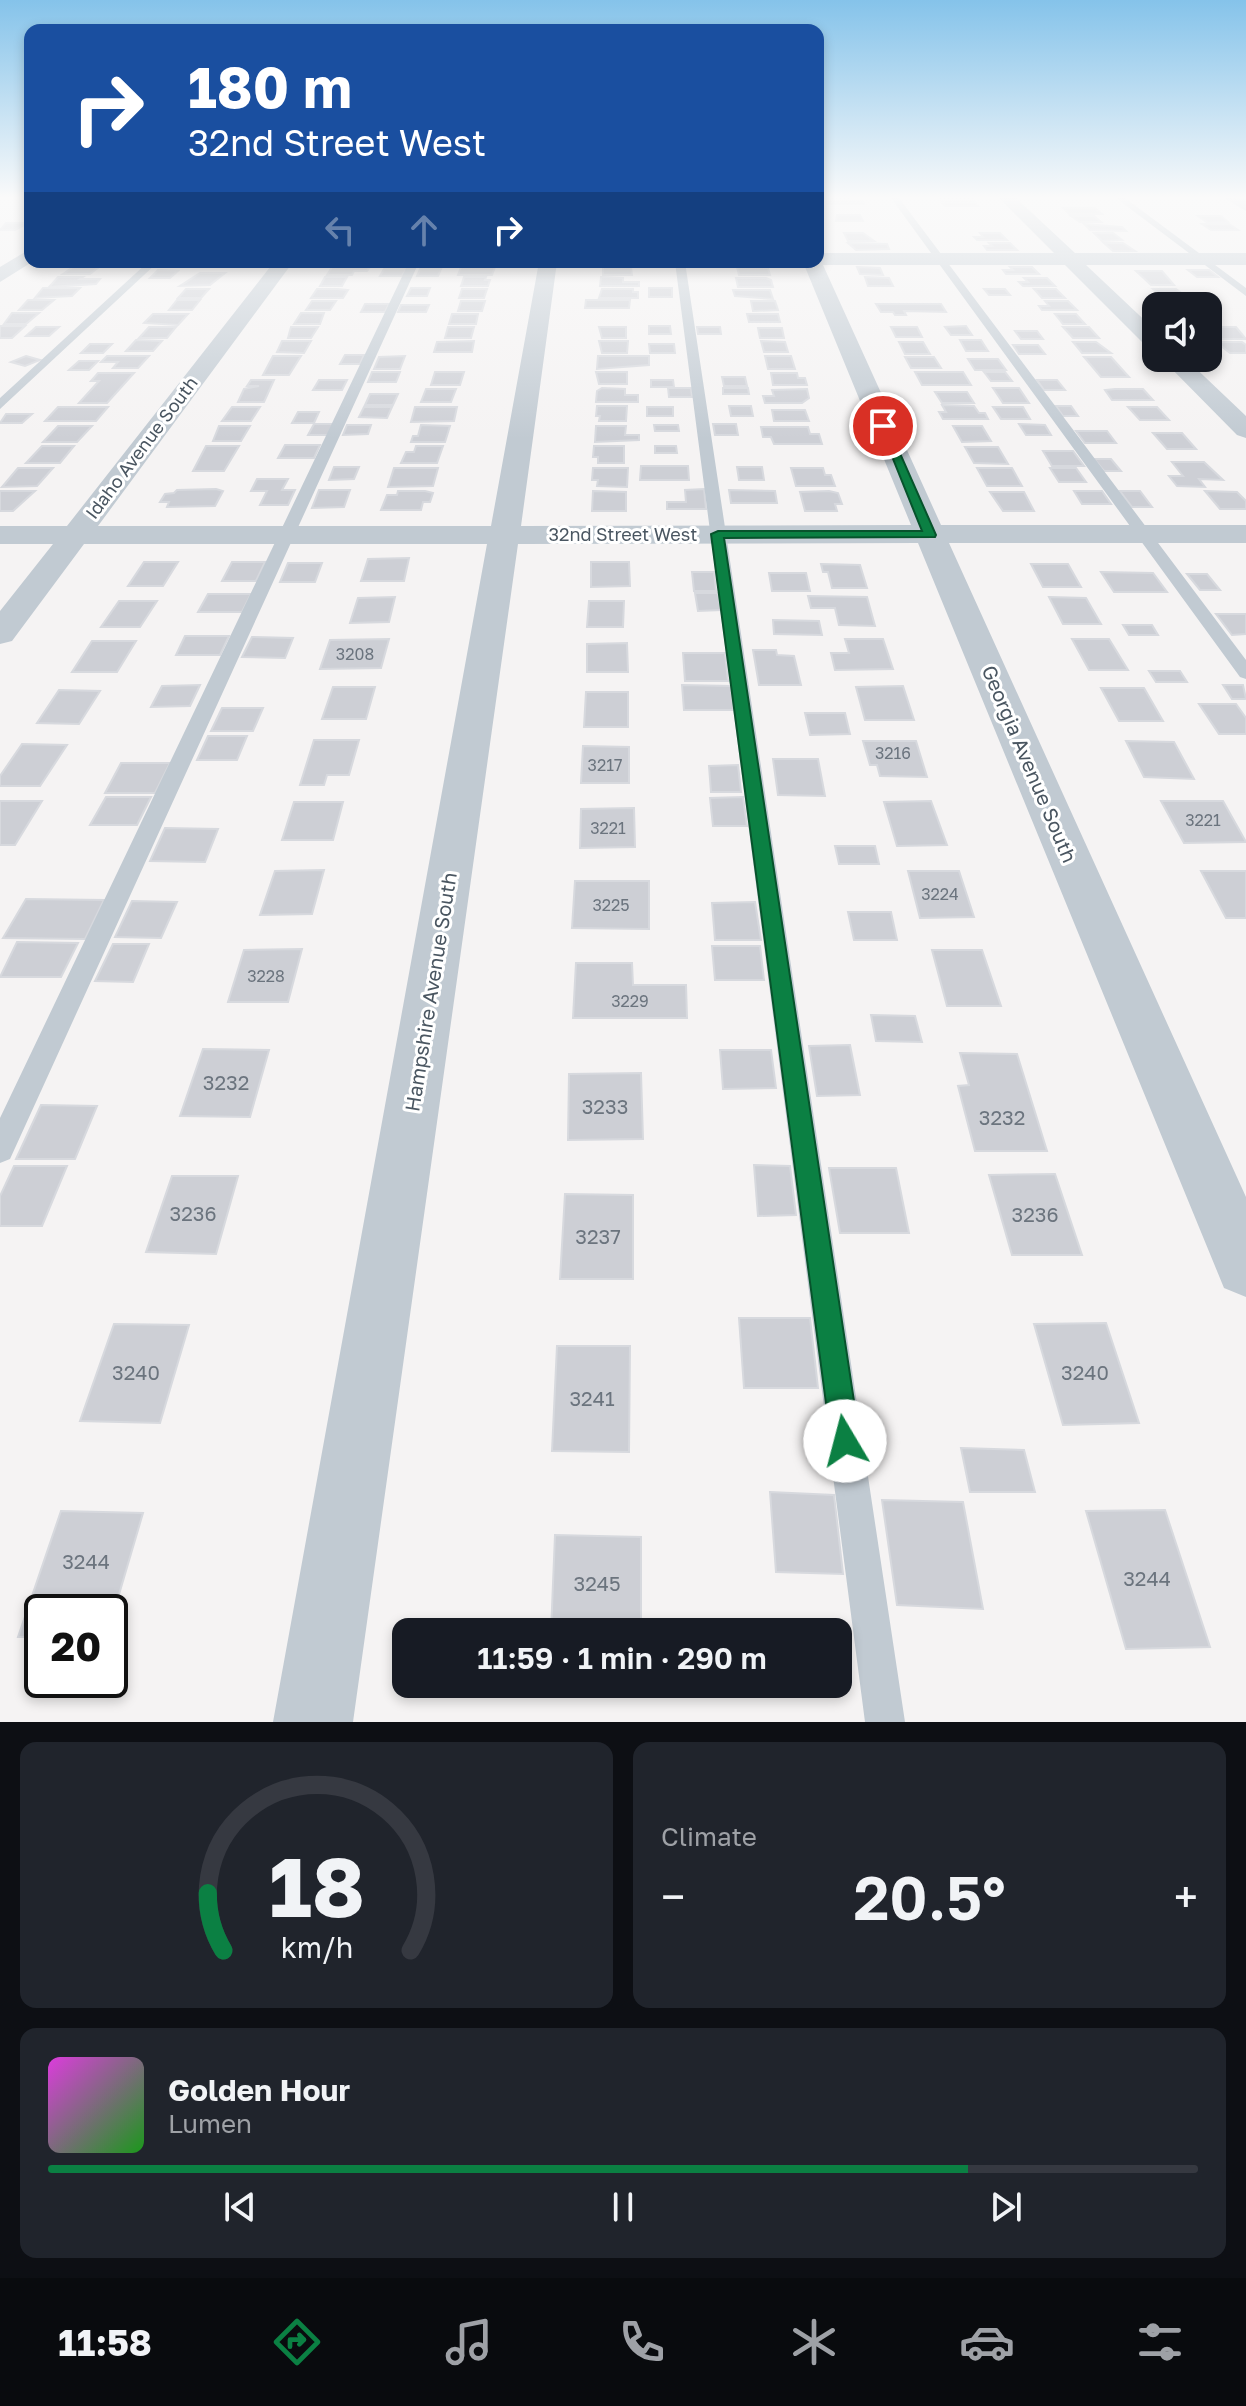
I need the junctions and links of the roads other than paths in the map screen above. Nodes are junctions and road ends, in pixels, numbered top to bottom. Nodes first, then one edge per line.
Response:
1 (135, 278) edge
2 (271, 278) edge
3 (406, 278) edge
4 (545, 278) edge
5 (682, 278) edge
6 (819, 278) edge
7 (954, 278) edge
8 (1090, 278) edge
9 (1227, 278) edge
10 (1246, 293) edge
11 (1142, 329) edge
12 (1186, 372) edge
13 (0, 405) edge
14 (1246, 430) edge
15 (718, 534) junction
16 (1144, 534) junction
17 (1246, 534) edge
18 (0, 535) edge
19 (75, 535) junction
20 (287, 535) junction
21 (504, 535) junction
22 (930, 535) junction
23 (0, 634) edge
24 (1246, 673) edge
25 (0, 1149) edge
26 (1246, 1266) edge
27 (313, 1722) edge
28 (885, 1722) edge

1 - 13 lane
2 - 19 street, Idaho Avenue South
3 - 20 lane
4 - 21 street, Hampshire Avenue South
5 - 15 lane
6 - 22 street, Georgia Avenue South
7 - 16 lane
8 - 11 street
9 - 10 lane
12 - 14 street
15 - 21 street, 32nd Street West
15 - 22 street, 32nd Street West
15 - 28 lane
16 - 17 street, 32nd Street West
16 - 22 street, 32nd Street West
16 - 24 lane
18 - 19 street, 32nd Street West
19 - 20 street, 32nd Street West
19 - 23 street, Idaho Avenue South
20 - 21 street, 32nd Street West
20 - 25 lane
21 - 27 street, Hampshire Avenue South
22 - 26 street, Georgia Avenue South

